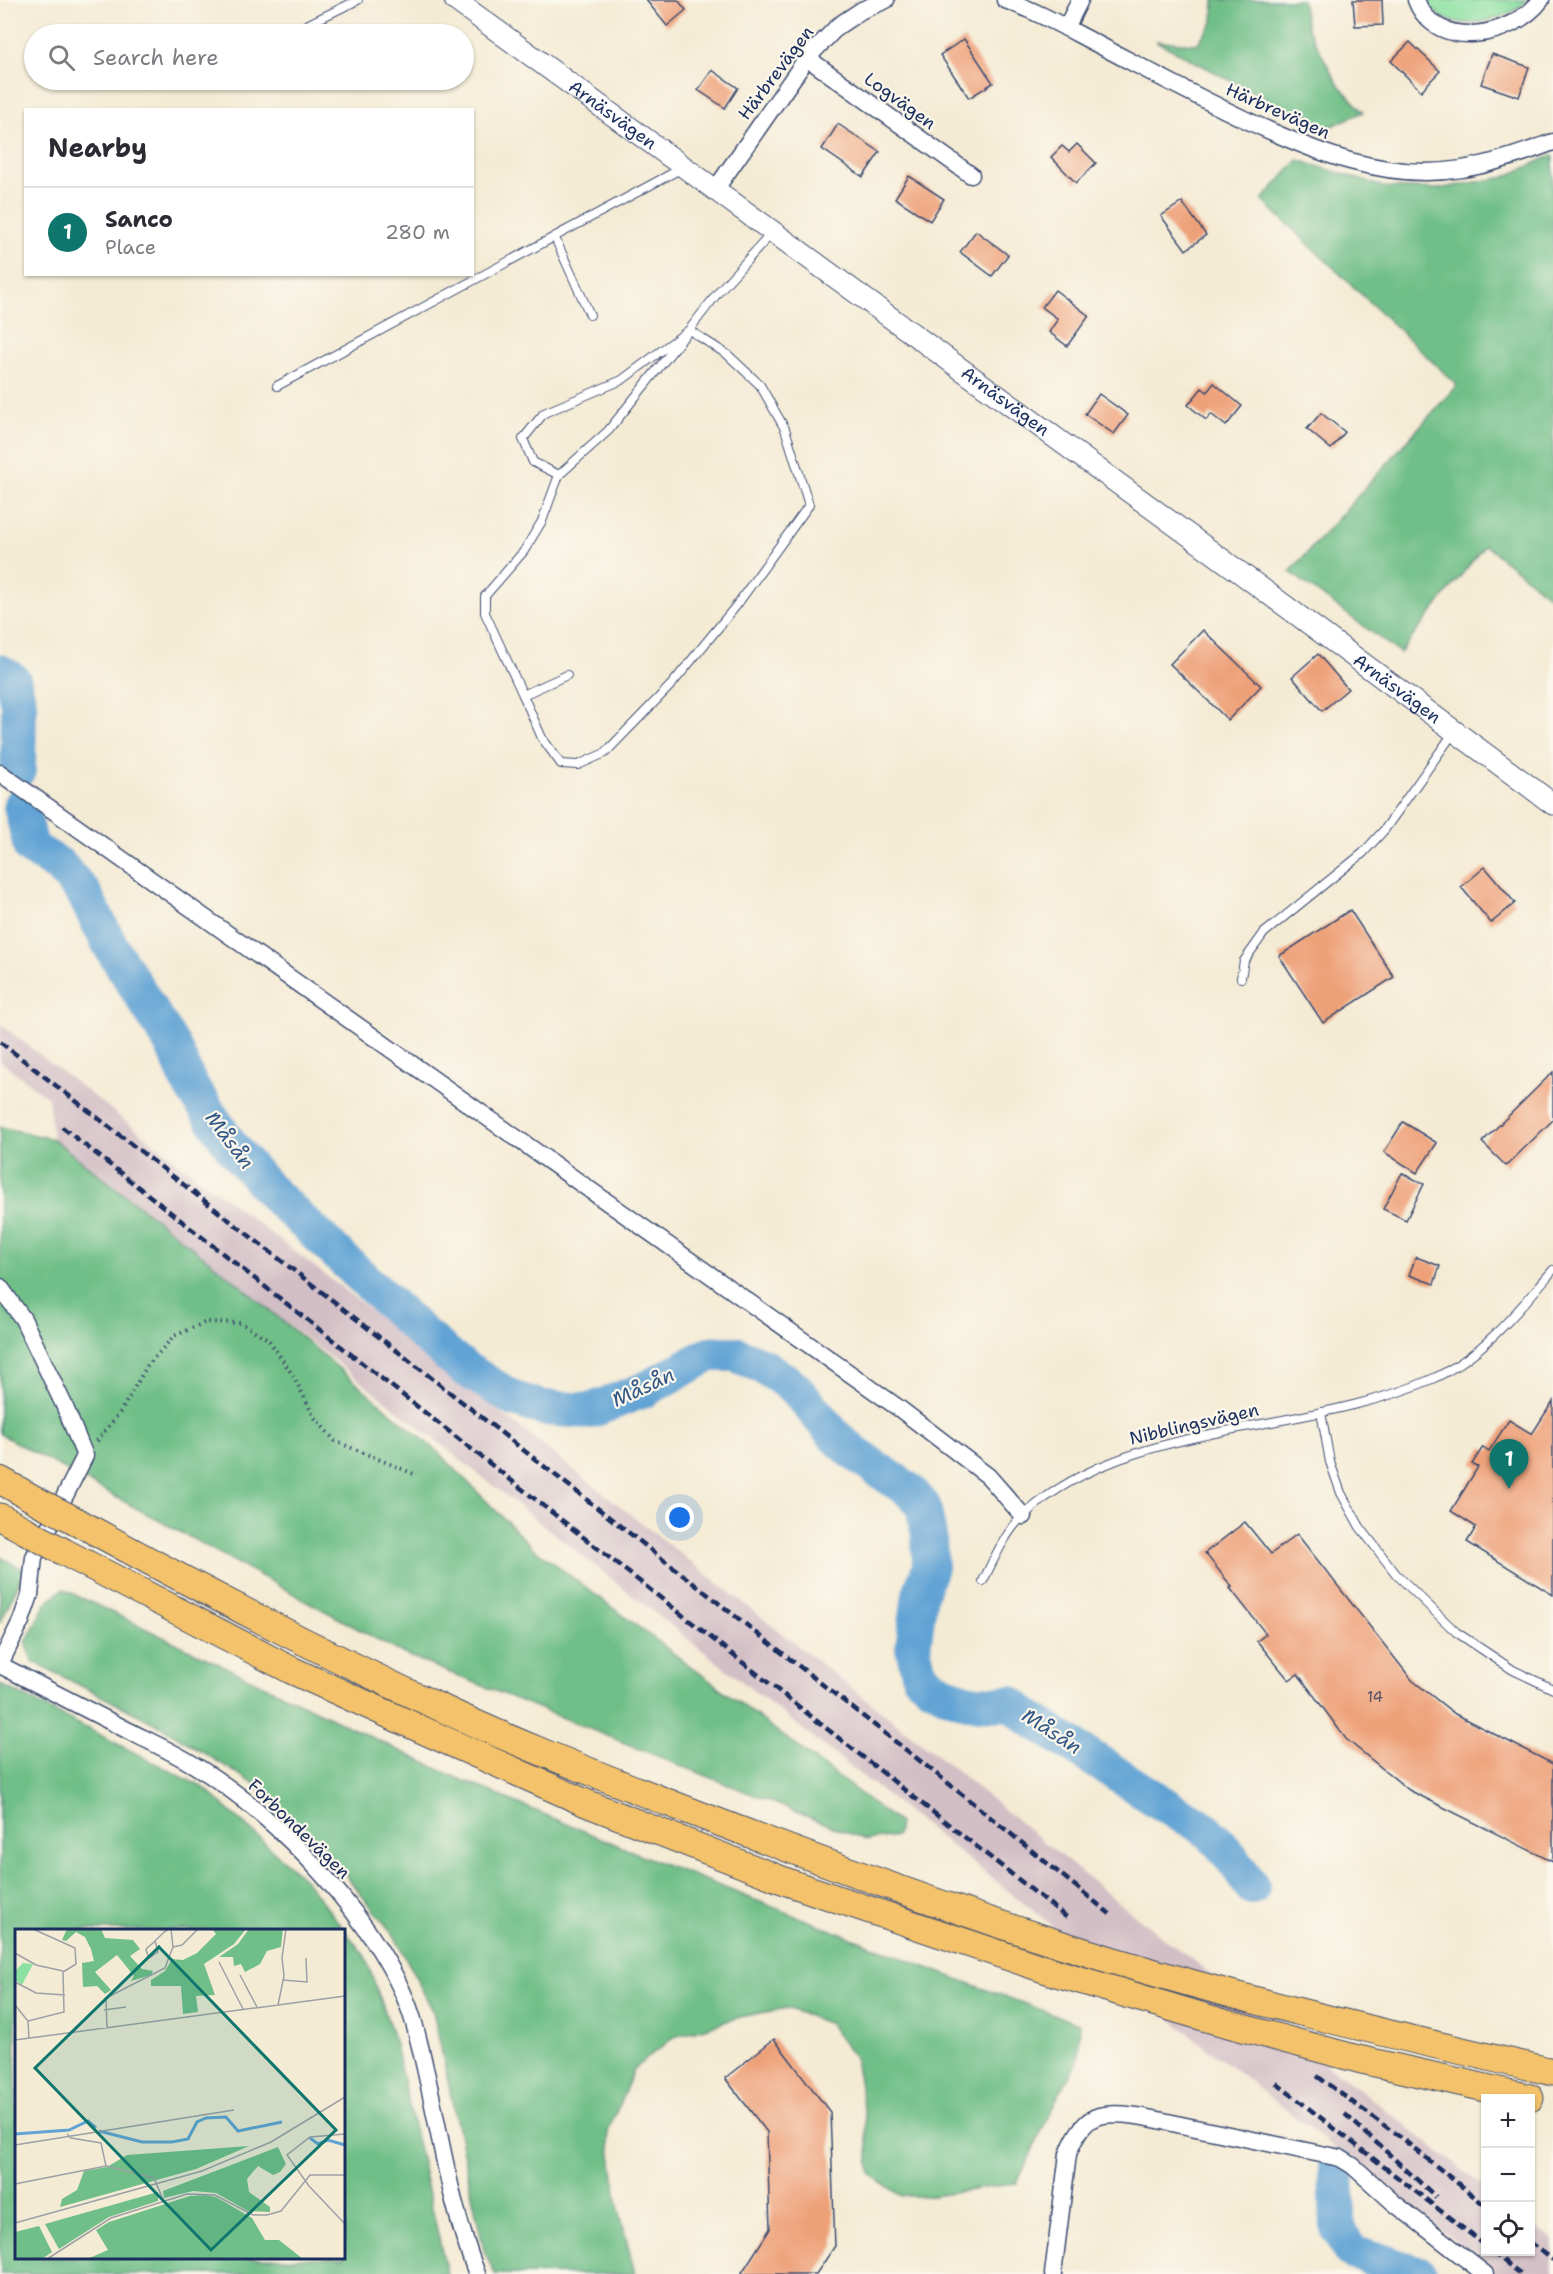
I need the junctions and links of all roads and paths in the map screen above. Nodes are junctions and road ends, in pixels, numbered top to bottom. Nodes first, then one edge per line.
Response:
1 (358, 0) edge
2 (455, 0) edge
3 (886, 0) edge
4 (1005, 0) edge
5 (1080, 0) edge
6 (1416, 0) edge
7 (1541, 0) edge
8 (308, 24) edge
9 (1066, 28) junction
10 (807, 58) junction
11 (1553, 142) edge
12 (684, 167) junction
13 (971, 175) dead end
14 (715, 190) junction
15 (772, 232) junction
16 (555, 238) junction
17 (590, 315) dead end
18 (689, 330) junction
19 (277, 386) dead end
20 (559, 475) junction
21 (567, 675) dead end
22 (523, 695) junction
23 (1454, 731) junction
24 (0, 773) edge
25 (1553, 804) edge
26 (1241, 978) dead end
27 (1553, 1270) edge
28 (0, 1287) edge
29 (1321, 1413) junction
30 (85, 1456) junction
31 (414, 1474) dead end
32 (0, 1480) edge
33 (1023, 1516) junction
34 (0, 1517) edge
35 (983, 1581) dead end
36 (0, 1664) edge
37 (1553, 1689) edge
38 (1553, 2072) edge
39 (1512, 2094) edge
40 (1535, 2099) edge
41 (1553, 2104) edge
42 (477, 2274) edge
43 (1053, 2274) edge
44 (1485, 2274) edge

1 - 8 lane
2 - 12 street, Arnäsvägen
3 - 10 street, Härbrevägen
4 - 9 street, Härbrevägen
5 - 9 street
6 - 7 street
9 - 11 street, Härbrevägen
10 - 13 street, Logvägen
10 - 14 street, Härbrevägen
12 - 14 street, Arnäsvägen
12 - 16 lane
14 - 15 street, Arnäsvägen
15 - 18 lane
15 - 23 street, Arnäsvägen
16 - 17 lane
16 - 19 lane
18 - 20 lane
18 - 20 lane
18 - 22 lane
20 - 22 lane
21 - 22 lane
23 - 25 street, Arnäsvägen
23 - 26 lane
24 - 33 street
27 - 29 lane, Nibblingsvägen
28 - 30 street
29 - 33 lane, Nibblingsvägen
29 - 37 lane
30 - 31 path
30 - 36 street
32 - 38 highway, bridge
33 - 35 lane, Nibblingsvägen
34 - 39 highway, bridge
36 - 42 street, Forbondevägen
40 - 41 highway
43 - 44 street

